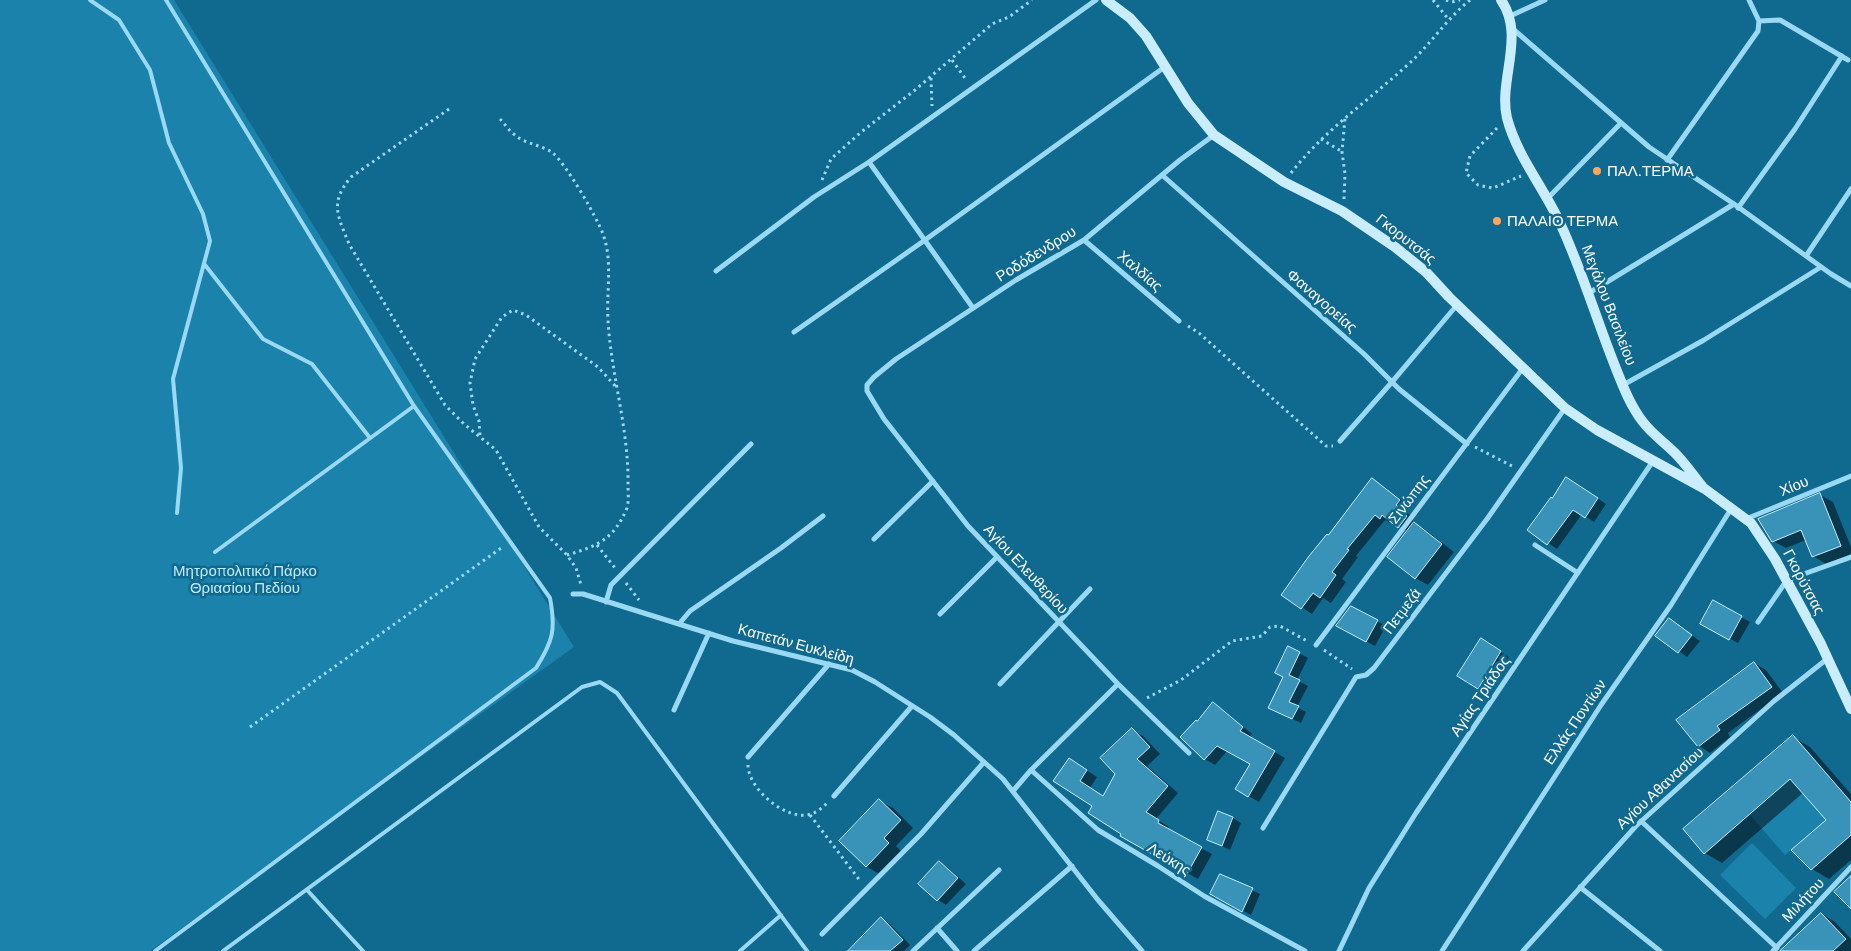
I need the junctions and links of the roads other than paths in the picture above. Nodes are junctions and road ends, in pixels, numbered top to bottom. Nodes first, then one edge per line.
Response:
1 (90, 0) edge
2 (166, 0) edge
3 (1096, 0) edge
4 (1106, 0) edge
5 (1500, 0) edge
6 (1545, 0) edge
7 (1749, 0) edge
8 (1759, 21) junction
9 (1509, 22) junction
10 (1842, 56) junction
11 (1848, 60) dead end
12 (1166, 66) junction
13 (1621, 123) junction
14 (1214, 135) junction
15 (1667, 160) junction
16 (870, 162) junction
17 (1162, 175) junction
18 (1851, 189) edge
19 (1547, 199) junction
20 (1736, 206) junction
21 (925, 240) junction
22 (1084, 240) junction
23 (1806, 256) junction
24 (204, 265) junction
25 (1821, 267) junction
26 (716, 271) dead end
27 (1851, 286) edge
28 (1589, 293) junction
29 (1457, 304) junction
30 (973, 308) junction
31 (1179, 321) road end
32 (794, 332) dead end
33 (1523, 368) junction
34 (1392, 382) junction
35 (867, 385) joint
36 (1623, 385) junction
37 (414, 406) junction
38 (1565, 408) junction
39 (370, 438) junction
40 (1340, 441) road end
41 (751, 444) dead end
42 (1467, 444) junction
43 (1653, 461) junction
44 (1851, 476) edge
45 (933, 481) junction
46 (1705, 489) junction
47 (1730, 509) junction
48 (177, 513) dead end
49 (823, 516) dead end
50 (1746, 519) junction
51 (874, 539) dead end
52 (1535, 545) dead end
53 (215, 552) dead end
54 (1851, 557) edge
55 (997, 558) junction
56 (1578, 573) junction
57 (1787, 580) junction
58 (1090, 589) dead end
59 (573, 594) dead end
60 (606, 602) junction
61 (940, 614) dead end
62 (1058, 622) junction
63 (1758, 622) dead end
64 (679, 624) junction
65 (709, 633) junction
66 (1316, 645) road end
67 (1827, 659) junction
68 (829, 664) junction
69 (1000, 684) dead end
70 (1118, 684) junction
71 (912, 706) junction
72 (1851, 709) edge
73 (674, 710) dead end
74 (1189, 753) dead end
75 (748, 757) road end
76 (984, 762) junction
77 (1031, 770) junction
78 (1013, 791) junction
79 (834, 796) road end
80 (1641, 821) junction
81 (1263, 828) dead end
82 (1072, 866) junction
83 (1851, 867) edge
84 (999, 870) dead end
85 (1580, 887) junction
86 (307, 890) junction
87 (780, 916) junction
88 (937, 928) junction
89 (822, 934) dead end
90 (1775, 949) edge
91 (155, 951) edge
92 (223, 951) edge
93 (363, 951) edge
94 (740, 951) edge
95 (807, 951) edge
96 (913, 951) edge
97 (957, 951) edge
98 (974, 951) edge
99 (1142, 951) edge
100 (1305, 951) edge
101 (1339, 951) edge
102 (1442, 951) edge
103 (1523, 951) edge
104 (1660, 951) edge

1 - 24 lane
2 - 37 lane
3 - 16 street
4 - 12 main road, Γκορυτσάς
5 - 9 main road
6 - 9 street
7 - 8 street
8 - 10 street
8 - 15 street
9 - 13 street
9 - 19 main road, Μεγάλου Βασιλείου
10 - 11 street
10 - 20 street
12 - 14 main road, Γκορυτσάς
12 - 21 street
13 - 15 street
13 - 19 street
14 - 17 street, Ροδόδενδρου
14 - 29 main road, Γκορυτσάς
15 - 20 street
16 - 21 street
16 - 26 street
17 - 22 street, Ροδόδενδρου
17 - 34 street, Φαναγορείας
18 - 23 street
19 - 28 main road, Μεγάλου Βασιλείου
20 - 23 street
20 - 28 street
21 - 30 street
21 - 32 street
22 - 30 street, Ροδόδενδρου
22 - 31 street, Χαλδίας
23 - 25 street
24 - 39 lane
24 - 48 lane
25 - 27 street
25 - 36 street
28 - 36 main road, Μεγάλου Βασιλείου
29 - 33 main road, Γκορυτσάς
29 - 34 street
30 - 35 street, Ροδόδενδρου
33 - 38 main road, Γκορυτσάς
33 - 42 street, Σινώπης
34 - 40 street
34 - 42 street, Φαναγορείας
35 - 45 street, Αγίου Ελευθερίου
36 - 46 main road, Μεγάλου Βασιλείου
37 - 39 lane
37 - 91 lane
38 - 43 main road, Γκορυτσάς
38 - 81 street, Πετμεζά
39 - 53 lane
41 - 60 street
42 - 66 street, Σινώπης
43 - 46 main road, Γκορυτσάς
43 - 56 street, Αγίας Τριάδος
44 - 50 street, Χίου
45 - 51 street
45 - 55 street, Αγίου Ελευθερίου
46 - 47 main road, Γκορύτσας
47 - 50 main road, Γκορύτσας
47 - 102 street, Ελλάς Ποντίων
49 - 64 street
50 - 57 main road, Γκορύτσας
52 - 56 street
54 - 57 street
55 - 61 street
55 - 62 street, Αγίου Ελευθερίου
56 - 101 street, Αγίας Τριάδος
57 - 63 street
57 - 67 main road, Γκορύτσας
58 - 62 street
59 - 60 street, Καπετάν Ευκλείδη
60 - 64 street, Καπετάν Ευκλείδη
62 - 69 street
62 - 70 street, Αγίου Ελευθερίου
64 - 65 street, Καπετάν Ευκλείδη
65 - 68 street, Καπετάν Ευκλείδη
65 - 73 street
67 - 72 main road, Γκορύτσας
67 - 80 street, Αγίου Αθανασίου
68 - 71 street, Καπετάν Ευκλείδη
68 - 75 street
70 - 74 street, Αγίου Ελευθερίου
70 - 77 street
71 - 76 street, Καπετάν Ευκλείδη
71 - 79 street
76 - 78 street, Καπετάν Ευκλείδη
76 - 89 street
77 - 78 street
77 - 100 street, Λεύκης
78 - 82 street, Καπετάν Ευκλείδη
80 - 85 street, Αγίου Αθανασίου
80 - 90 street
82 - 98 street
82 - 99 street, Καπετάν Ευκλείδη
83 - 90 street, Μιλήτου
84 - 88 street
85 - 103 street, Αγίου Αθανασίου
85 - 104 street
86 - 87 lane
86 - 92 lane
86 - 93 lane
87 - 94 lane
87 - 95 lane
88 - 96 street
88 - 97 street

